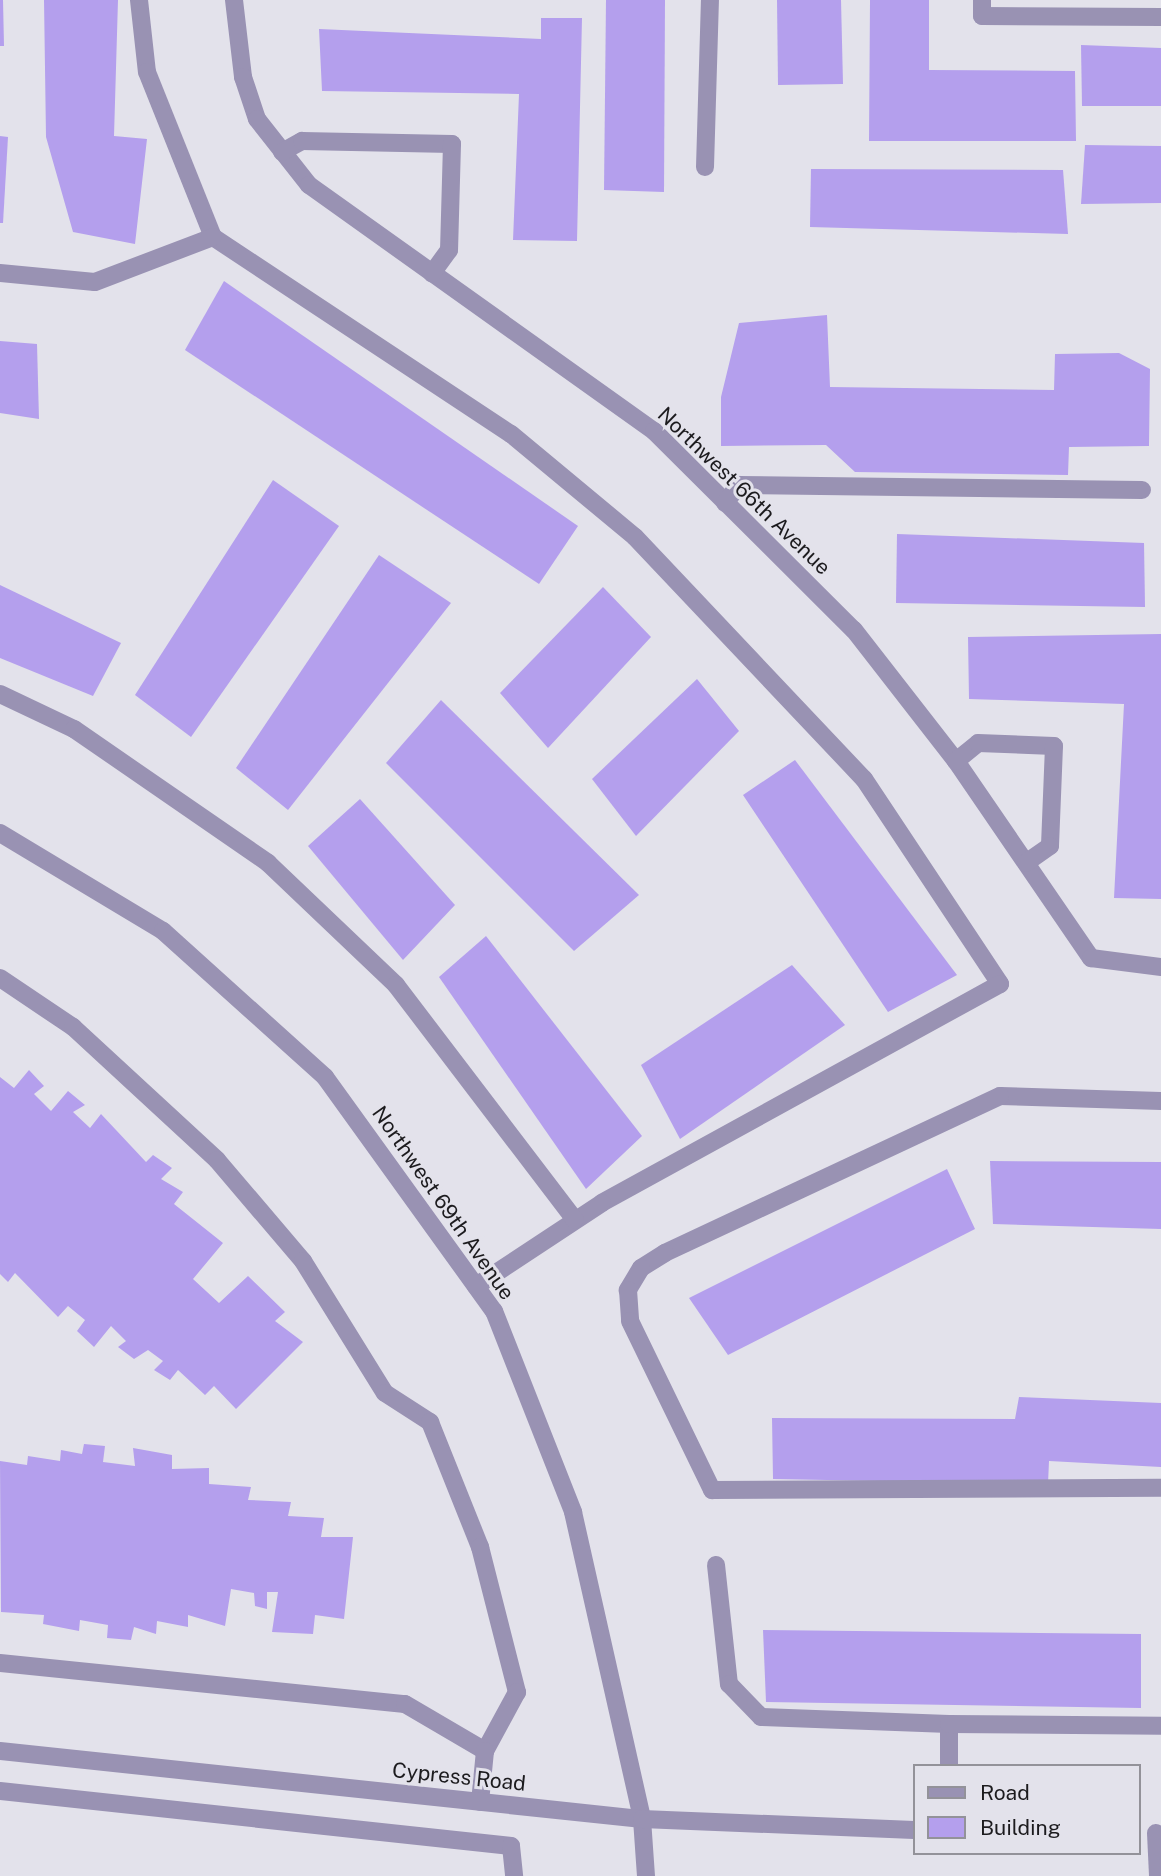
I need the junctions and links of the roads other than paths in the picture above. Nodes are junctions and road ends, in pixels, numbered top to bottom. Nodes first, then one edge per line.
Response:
1 (139, 0) edge
2 (234, 0) edge
3 (710, 0) edge
4 (982, 0) edge
5 (1161, 17) edge
6 (282, 152) junction
7 (705, 167) dead end
8 (213, 237) junction
9 (0, 273) edge
10 (432, 273) junction
11 (1142, 490) dead end
12 (725, 503) junction
13 (0, 694) edge
14 (956, 761) junction
15 (0, 833) edge
16 (1026, 863) junction
17 (1161, 967) edge
18 (0, 978) edge
19 (1161, 1101) edge
20 (575, 1220) junction
21 (476, 1286) junction
22 (1161, 1489) edge
23 (716, 1565) dead end
24 (0, 1663) edge
25 (949, 1724) junction
26 (1161, 1726) edge
27 (0, 1751) edge
28 (485, 1751) junction
29 (949, 1764) edge
30 (0, 1791) edge
31 (480, 1802) junction
32 (642, 1819) junction
33 (912, 1830) edge
34 (1152, 1833) edge
35 (514, 1876) edge
36 (646, 1876) edge
37 (1158, 1876) edge

1 - 8 street
2 - 6 street, Northwest 66th Avenue
3 - 7 street
4 - 5 street
6 - 10 street, Northwest 66th Avenue
6 - 10 street
8 - 9 street
8 - 20 street
10 - 12 street, Northwest 66th Avenue
11 - 12 street
12 - 14 street, Northwest 66th Avenue
13 - 20 street
14 - 16 street, Northwest 66th Avenue
14 - 16 street
15 - 21 street, Northwest 69th Avenue
16 - 17 street, Northwest 66th Avenue
18 - 28 street
19 - 22 street
20 - 21 street
21 - 32 street, Northwest 69th Avenue
23 - 25 street
24 - 28 street
25 - 26 street
25 - 29 street
27 - 31 street, Cypress Road
28 - 31 street
30 - 35 street
31 - 32 street, Cypress Road
32 - 33 street, Cypress Road
32 - 36 street, Northwest 69th Avenue
34 - 37 street

